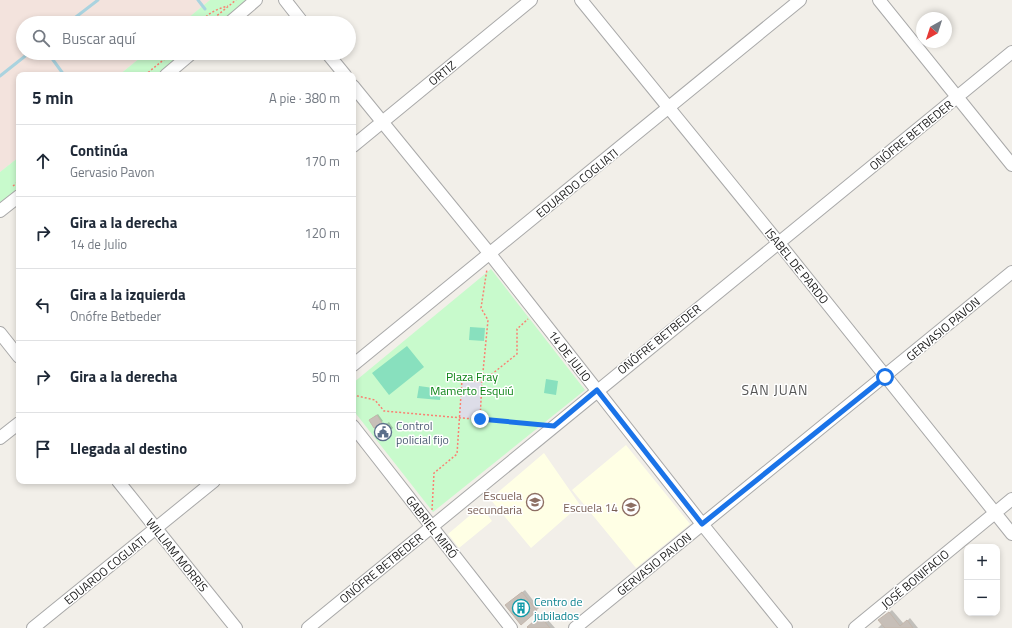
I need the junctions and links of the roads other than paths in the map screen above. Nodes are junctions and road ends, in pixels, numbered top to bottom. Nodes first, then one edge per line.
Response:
1 (256, 0) edge
2 (285, 0) edge
3 (531, 0) edge
4 (581, 0) edge
5 (800, 0) edge
6 (879, 0) edge
7 (237, 16) edge
8 (298, 16) edge
9 (1012, 52) edge
10 (184, 60) edge
11 (333, 60) edge
12 (170, 72) edge
13 (343, 72) edge
14 (356, 90) edge
15 (957, 97) junction
16 (668, 108) junction
17 (382, 122) junction
18 (356, 144) edge
19 (1012, 165) edge
20 (16, 198) edge
21 (0, 211) edge
22 (778, 242) junction
23 (490, 254) junction
24 (1012, 272) edge
25 (0, 333) edge
26 (16, 353) edge
27 (356, 363) edge
28 (885, 377) junction
29 (597, 390) junction
30 (16, 425) edge
31 (356, 430) edge
32 (0, 438) edge
33 (120, 484) edge
34 (210, 484) edge
35 (1012, 499) edge
36 (995, 513) junction
37 (702, 524) junction
38 (431, 526) junction
39 (157, 529) junction
40 (1012, 534) edge
41 (33, 628) edge
42 (236, 628) edge
43 (308, 628) edge
44 (511, 628) edge
45 (575, 628) edge
46 (786, 628) edge
47 (855, 628) edge

1 - 7 street
2 - 8 street
3 - 17 street, ORTIZ
4 - 16 street, ISABEL DE PARDO
5 - 16 street, EDUARDO COGLIATI
6 - 15 street
9 - 15 street, ONÓFRE BETBEDER
10 - 12 street
11 - 13 street
14 - 17 street, 14 DE JULIO
15 - 19 street
15 - 22 street, ONÓFRE BETBEDER
16 - 22 street, ISABEL DE PARDO
16 - 23 street, EDUARDO COGLIATI
17 - 18 street, ORTIZ
17 - 23 street, 14 DE JULIO
20 - 21 street
22 - 28 street, ISABEL DE PARDO
22 - 29 street, ONÓFRE BETBEDER
23 - 27 street, EDUARDO COGLIATI
23 - 29 street, 14 DE JULIO
24 - 28 street, GERVASIO PAVON
25 - 26 street
28 - 36 street, ISABEL DE PARDO
28 - 37 street, GERVASIO PAVON
29 - 37 street, 14 DE JULIO
29 - 38 street, ONÓFRE BETBEDER
30 - 32 street
31 - 38 street, GABRIEL MIRÓ
33 - 39 street, WILLIAM MORRIS
34 - 39 street, EDUARDO COGLIATI
35 - 36 street, JOSÉ BONIFACIO
36 - 40 street, ISABEL DE PARDO
36 - 47 street, JOSÉ BONIFACIO
37 - 45 street, GERVASIO PAVON
37 - 46 street, 14 DE JULIO
38 - 43 street, ONÓFRE BETBEDER
38 - 44 street, GABRIEL MIRÓ
39 - 41 street, EDUARDO COGLIATI
39 - 42 street, WILLIAM MORRIS

